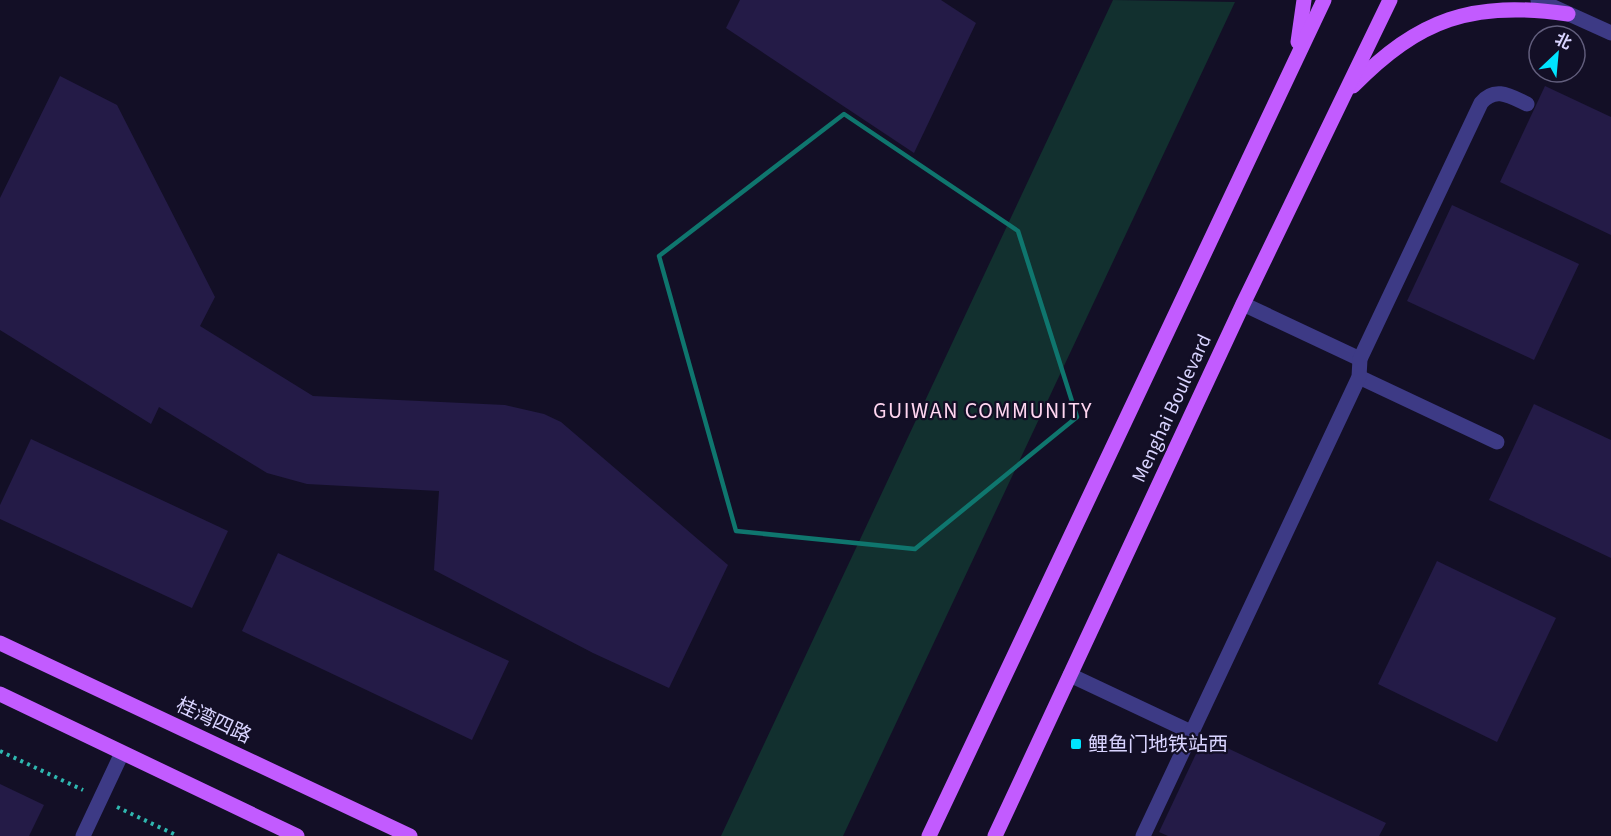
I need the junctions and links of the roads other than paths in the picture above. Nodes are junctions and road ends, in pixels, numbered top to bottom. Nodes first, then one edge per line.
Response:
1 (1304, 0) edge
2 (1324, 0) edge
3 (1390, 0) edge
4 (1538, 0) edge
5 (1569, 14) junction
6 (1611, 33) edge
7 (1292, 68) junction
8 (1344, 94) junction
9 (1527, 104) dead end
10 (1243, 304) junction
11 (1360, 359) junction
12 (1359, 377) junction
13 (1497, 442) dead end
14 (0, 643) edge
15 (1070, 675) junction
16 (0, 694) edge
17 (1191, 732) junction
18 (123, 753) junction
19 (83, 836) edge
20 (297, 836) edge
21 (410, 836) edge
22 (929, 836) edge
23 (995, 836) edge
24 (1143, 836) edge

1 - 7 main road
2 - 7 main road, Menghai Boulevard
3 - 8 main road, Menghai Boulevard
4 - 5 street
5 - 6 street
5 - 8 main road
7 - 22 main road, Menghai Boulevard
8 - 10 main road, Menghai Boulevard
9 - 11 street
10 - 11 street
10 - 15 main road, Menghai Boulevard
11 - 12 street
12 - 13 street
12 - 17 street
14 - 21 main road, 桂湾四路
15 - 17 street
15 - 23 main road, Menghai Boulevard
16 - 18 main road
17 - 24 street
18 - 19 street
18 - 20 main road

